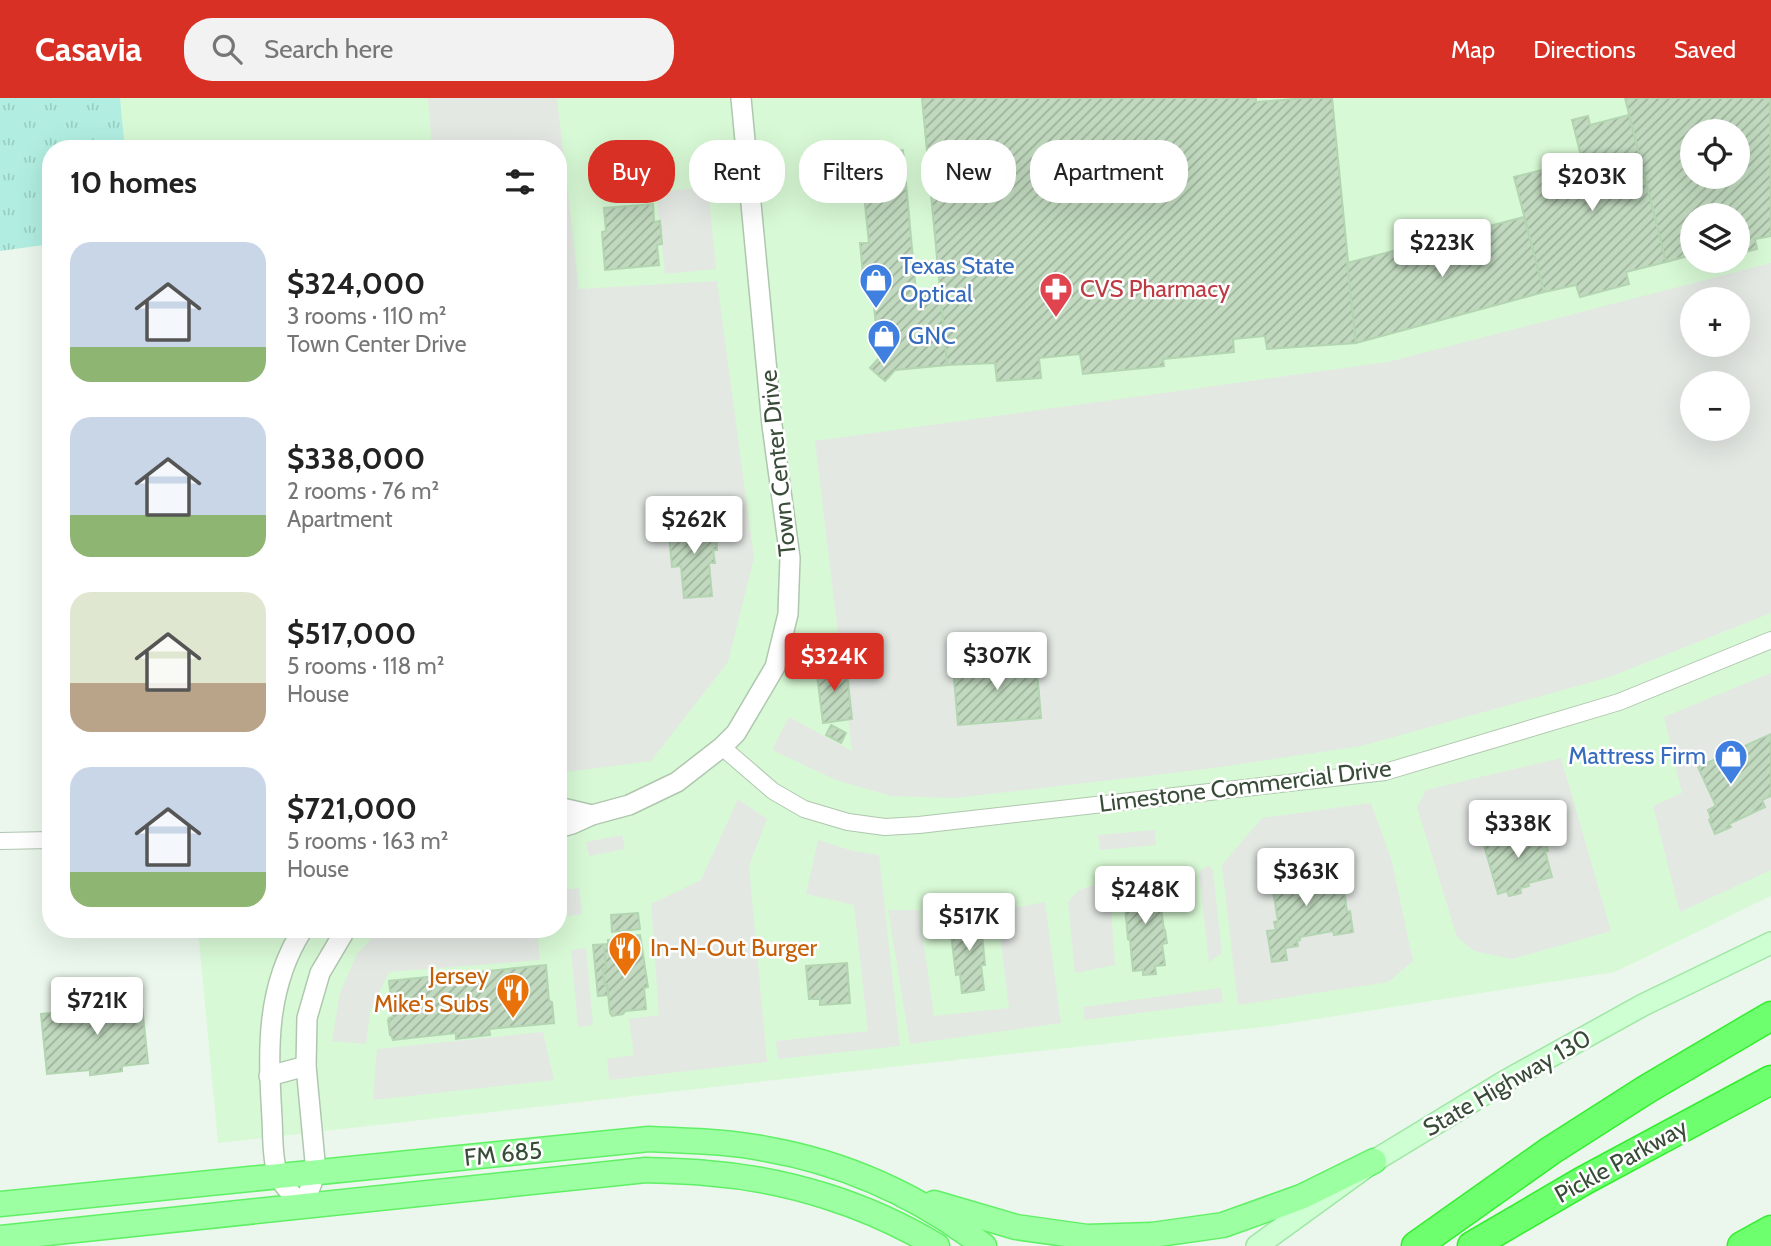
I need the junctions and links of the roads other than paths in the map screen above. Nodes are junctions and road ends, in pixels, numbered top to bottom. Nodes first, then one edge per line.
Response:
1 (741, 98) edge
2 (1771, 639) edge
3 (722, 747) junction
4 (567, 809) edge
5 (592, 816) junction
6 (567, 825) edge
7 (42, 840) edge
8 (0, 841) edge
9 (297, 938) edge
10 (341, 938) edge
11 (1771, 943) edge
12 (1771, 1016) edge
13 (306, 1066) junction
14 (269, 1076) junction
15 (1771, 1080) edge
16 (1374, 1161) junction
17 (316, 1172) junction
18 (277, 1175) junction
19 (900, 1192) junction
20 (0, 1204) edge
21 (303, 1206) junction
22 (1771, 1230) edge
23 (0, 1238) edge
24 (937, 1246) edge
25 (985, 1246) edge
26 (1257, 1246) edge
27 (1416, 1246) edge
28 (1472, 1246) edge
29 (1742, 1246) edge

1 - 3 street, Town Center Drive
2 - 3 street, Limestone Commercial Drive
3 - 5 street, Town Center Drive
4 - 5 street
5 - 6 street, Town Center Drive
7 - 8 street
9 - 14 street
10 - 13 street
11 - 16 main road, State Highway 130 / FM 685
12 - 27 highway
13 - 14 street
13 - 17 street
14 - 18 street
15 - 28 highway, Pickle Parkway
16 - 19 main road, FM 685
16 - 26 main road, State Highway 130
17 - 18 main road, FM 685 / FM 685
17 - 19 main road, FM 685 / FM 685
17 - 21 street
18 - 20 main road, FM 685 / FM 685
18 - 21 street
19 - 25 main road, FM 685
21 - 23 main road, FM 685 / FM 685
21 - 24 main road, FM 685 / FM 685
22 - 29 highway

